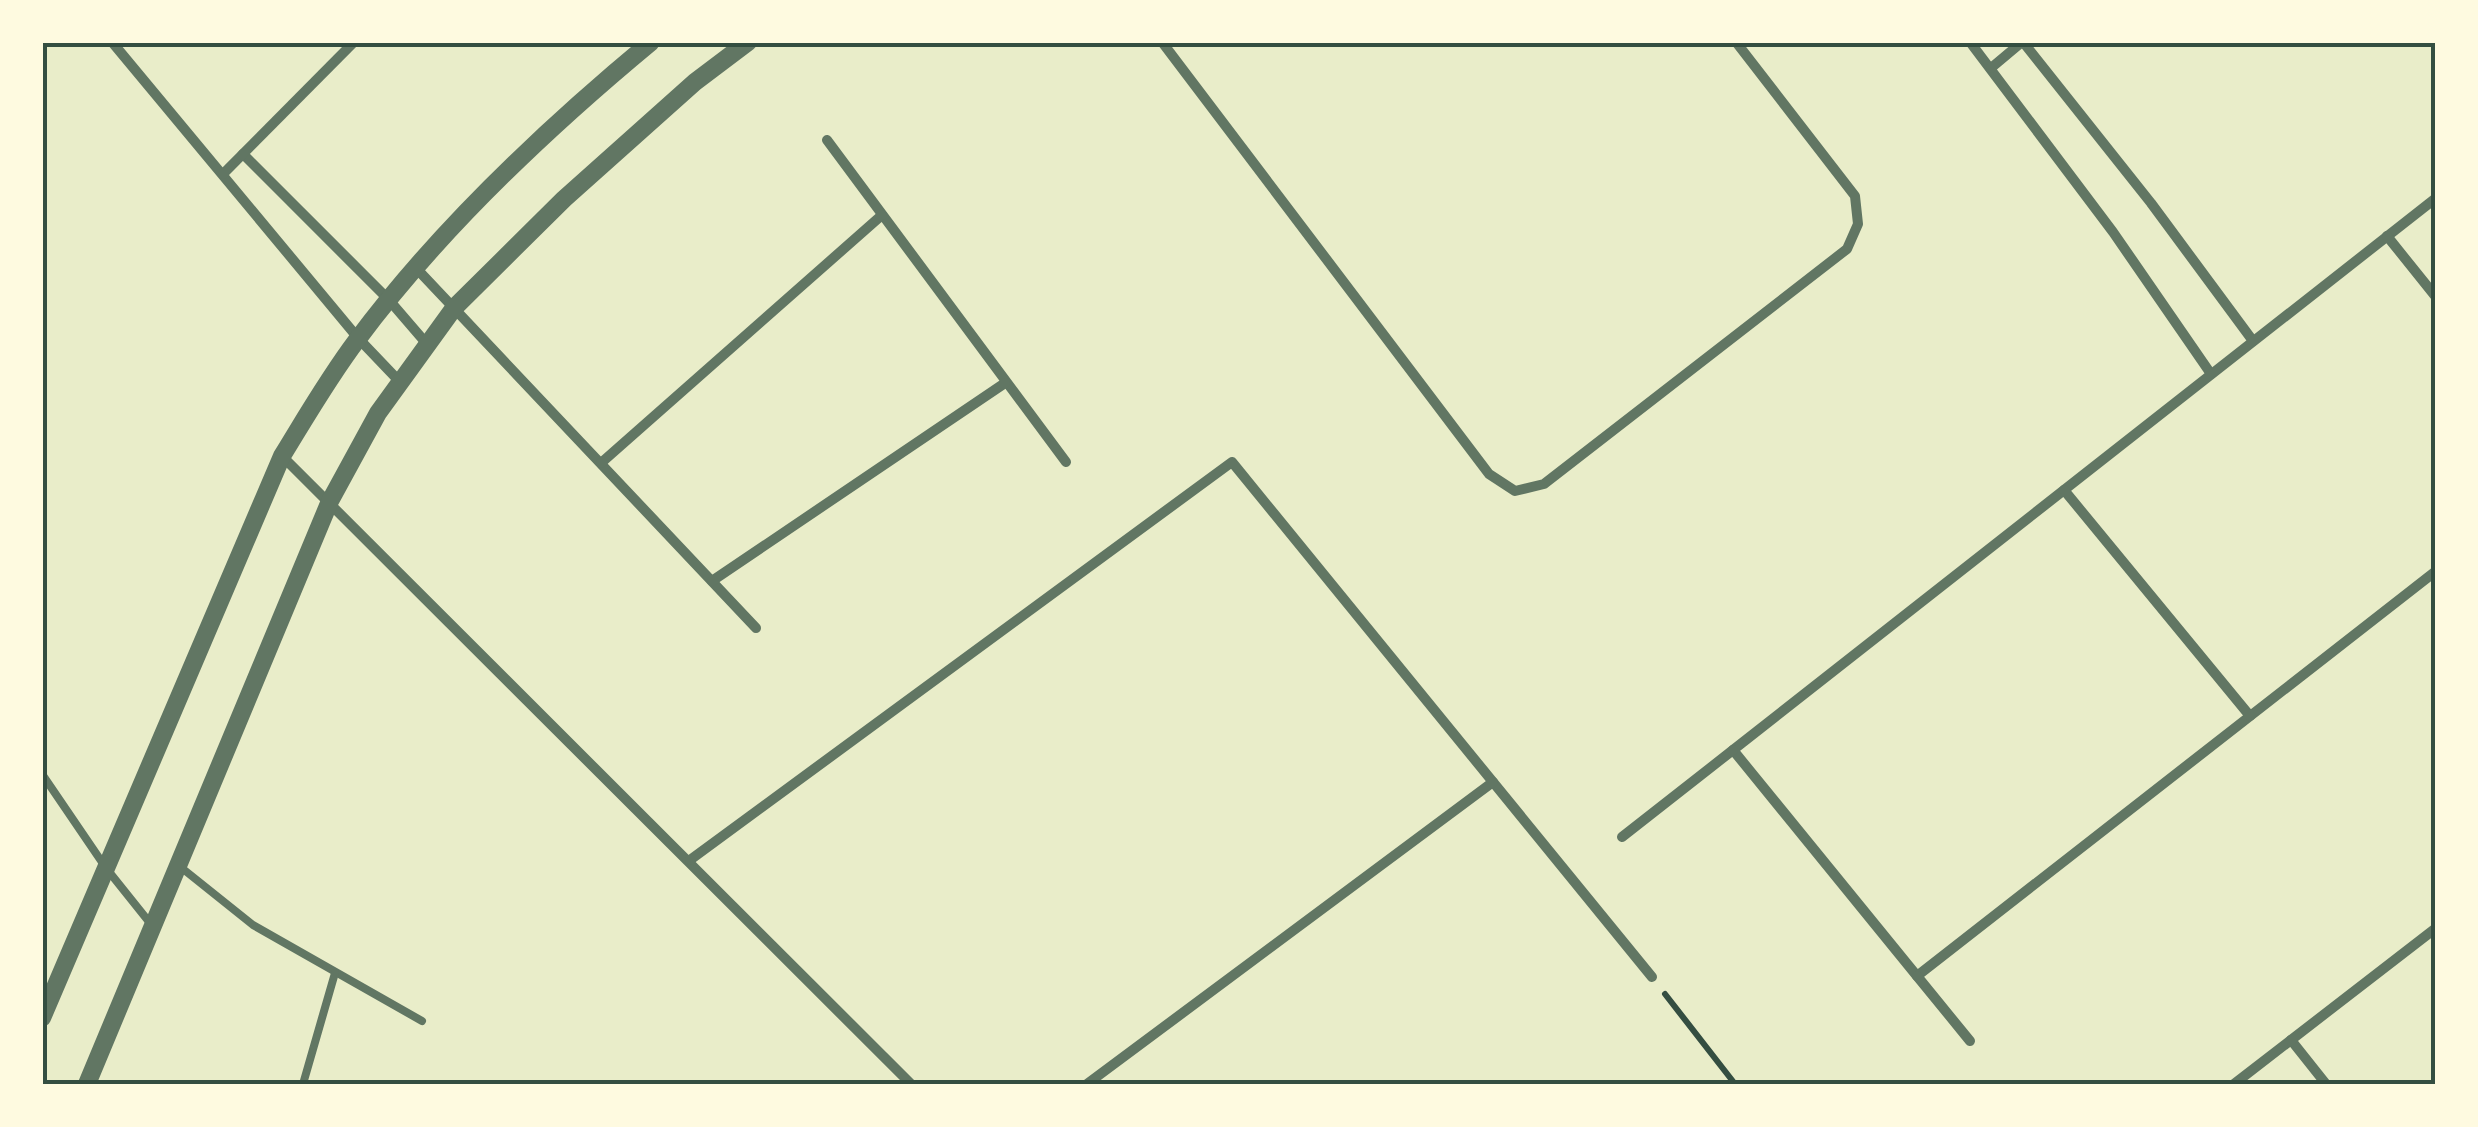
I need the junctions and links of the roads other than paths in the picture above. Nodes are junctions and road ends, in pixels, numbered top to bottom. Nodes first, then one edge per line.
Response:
1 (112, 42) edge
2 (354, 42) edge
3 (650, 42) edge
4 (748, 42) edge
5 (1162, 42) edge
6 (1736, 42) edge
7 (1970, 42) edge
8 (2022, 42) edge
9 (1991, 68) junction
10 (827, 140) dead end
11 (243, 154) junction
12 (223, 174) junction
13 (2436, 198) edge
14 (882, 214) junction
15 (2387, 236) junction
16 (416, 268) junction
17 (2436, 298) edge
18 (389, 300) junction
19 (454, 308) junction
20 (358, 338) junction
21 (2253, 342) junction
22 (426, 343) junction
23 (2212, 374) junction
24 (400, 382) junction
25 (1005, 383) junction
26 (282, 456) junction
27 (1066, 462) dead end
28 (601, 464) junction
29 (2064, 490) junction
30 (330, 500) junction
31 (2436, 570) edge
32 (712, 581) junction
33 (756, 628) dead end
34 (2250, 716) junction
35 (1733, 750) junction
36 (42, 774) edge
37 (1493, 782) junction
38 (1622, 836) dead end
39 (690, 860) junction
40 (178, 865) junction
41 (106, 868) junction
42 (153, 926) junction
43 (2436, 928) edge
44 (336, 973) junction
45 (1917, 976) junction
46 (1652, 977) road end
47 (42, 1018) edge
48 (422, 1022) dead end
49 (2291, 1040) junction
50 (1970, 1042) dead end
51 (87, 1084) edge
52 (303, 1084) edge
53 (911, 1084) edge
54 (1087, 1084) edge
55 (2234, 1084) edge
56 (2326, 1084) edge

1 - 12 street
2 - 11 street
3 - 16 street
4 - 19 street
5 - 6 street
7 - 9 street
8 - 9 street
8 - 21 street
9 - 23 street
10 - 14 street
11 - 12 street
11 - 18 street
12 - 20 street
13 - 15 street
14 - 25 street
14 - 28 street
15 - 17 street
15 - 21 street
16 - 18 street
16 - 19 street
18 - 20 street
18 - 22 street
19 - 22 street
19 - 28 street
20 - 24 street
20 - 26 street
21 - 23 street
22 - 24 street
23 - 29 street
24 - 30 street
25 - 27 street
25 - 32 street
26 - 30 street
26 - 41 street
28 - 32 street
29 - 34 street
29 - 35 street
30 - 39 street
30 - 40 street
31 - 34 street
32 - 33 street
34 - 45 street
35 - 38 street
35 - 45 street
36 - 41 lane
37 - 39 street
37 - 46 street
37 - 54 street
39 - 53 street
40 - 42 street
40 - 44 lane
41 - 42 lane
41 - 47 street
42 - 51 street
43 - 49 street
44 - 48 lane
44 - 52 lane
45 - 50 street
49 - 55 street
49 - 56 street

